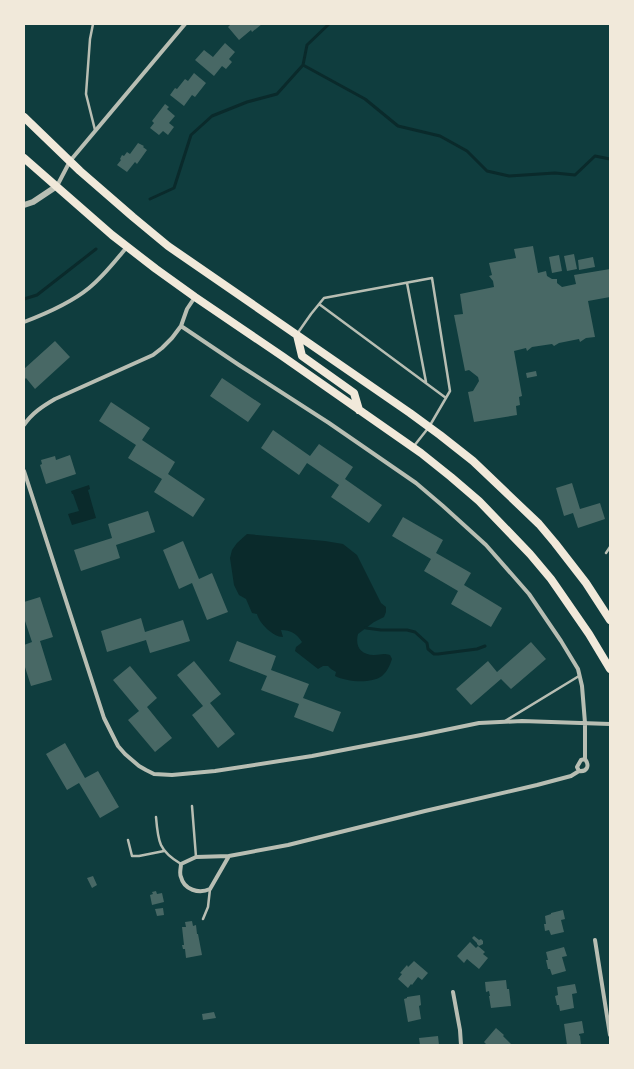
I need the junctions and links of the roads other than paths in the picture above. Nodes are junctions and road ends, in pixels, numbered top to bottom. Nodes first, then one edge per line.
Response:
1 (93, 24) edge
2 (185, 24) edge
3 (24, 117) edge
4 (96, 131) junction
5 (24, 158) edge
6 (70, 161) junction
7 (57, 186) junction
8 (24, 205) edge
9 (127, 247) junction
10 (407, 283) junction
11 (195, 297) junction
12 (319, 304) junction
13 (24, 322) edge
14 (181, 326) junction
15 (297, 335) junction
16 (426, 383) junction
17 (446, 398) junction
18 (359, 410) junction
19 (24, 425) edge
20 (429, 427) junction
21 (412, 447) junction
22 (24, 471) edge
23 (610, 547) edge
24 (606, 553) dead end
25 (610, 620) edge
26 (610, 669) edge
27 (580, 676) junction
28 (505, 721) junction
29 (585, 723) junction
30 (610, 724) edge
31 (585, 759) junction
32 (579, 771) junction
33 (192, 806) dead end
34 (156, 817) dead end
35 (128, 840) dead end
36 (164, 851) junction
37 (229, 856) junction
38 (196, 857) junction
39 (181, 864) junction
40 (210, 889) junction
41 (203, 919) dead end
42 (595, 940) dead end
43 (453, 992) dead end
44 (610, 1035) edge
45 (461, 1045) edge

1 - 4 lane
2 - 4 street
3 - 6 main road
4 - 6 street
5 - 7 main road
6 - 7 street
6 - 15 main road
7 - 8 street
7 - 9 main road
9 - 11 main road
9 - 13 street
10 - 12 lane
10 - 16 lane
10 - 17 lane
11 - 14 street
11 - 18 main road
12 - 15 lane
12 - 16 lane
14 - 19 street
14 - 27 street
15 - 18 main road
15 - 20 main road
16 - 17 lane
17 - 20 lane
18 - 21 main road
20 - 21 lane
20 - 25 main road
21 - 26 main road
22 - 28 street
23 - 24 lane
27 - 28 lane
27 - 29 street
28 - 29 street
29 - 30 street
29 - 31 street
31 - 32 street
31 - 32 street
32 - 37 street
33 - 38 lane
34 - 36 lane
35 - 36 lane
36 - 39 lane
37 - 38 street
37 - 40 street
38 - 39 street
39 - 40 street
40 - 41 lane
42 - 44 street
43 - 45 street

